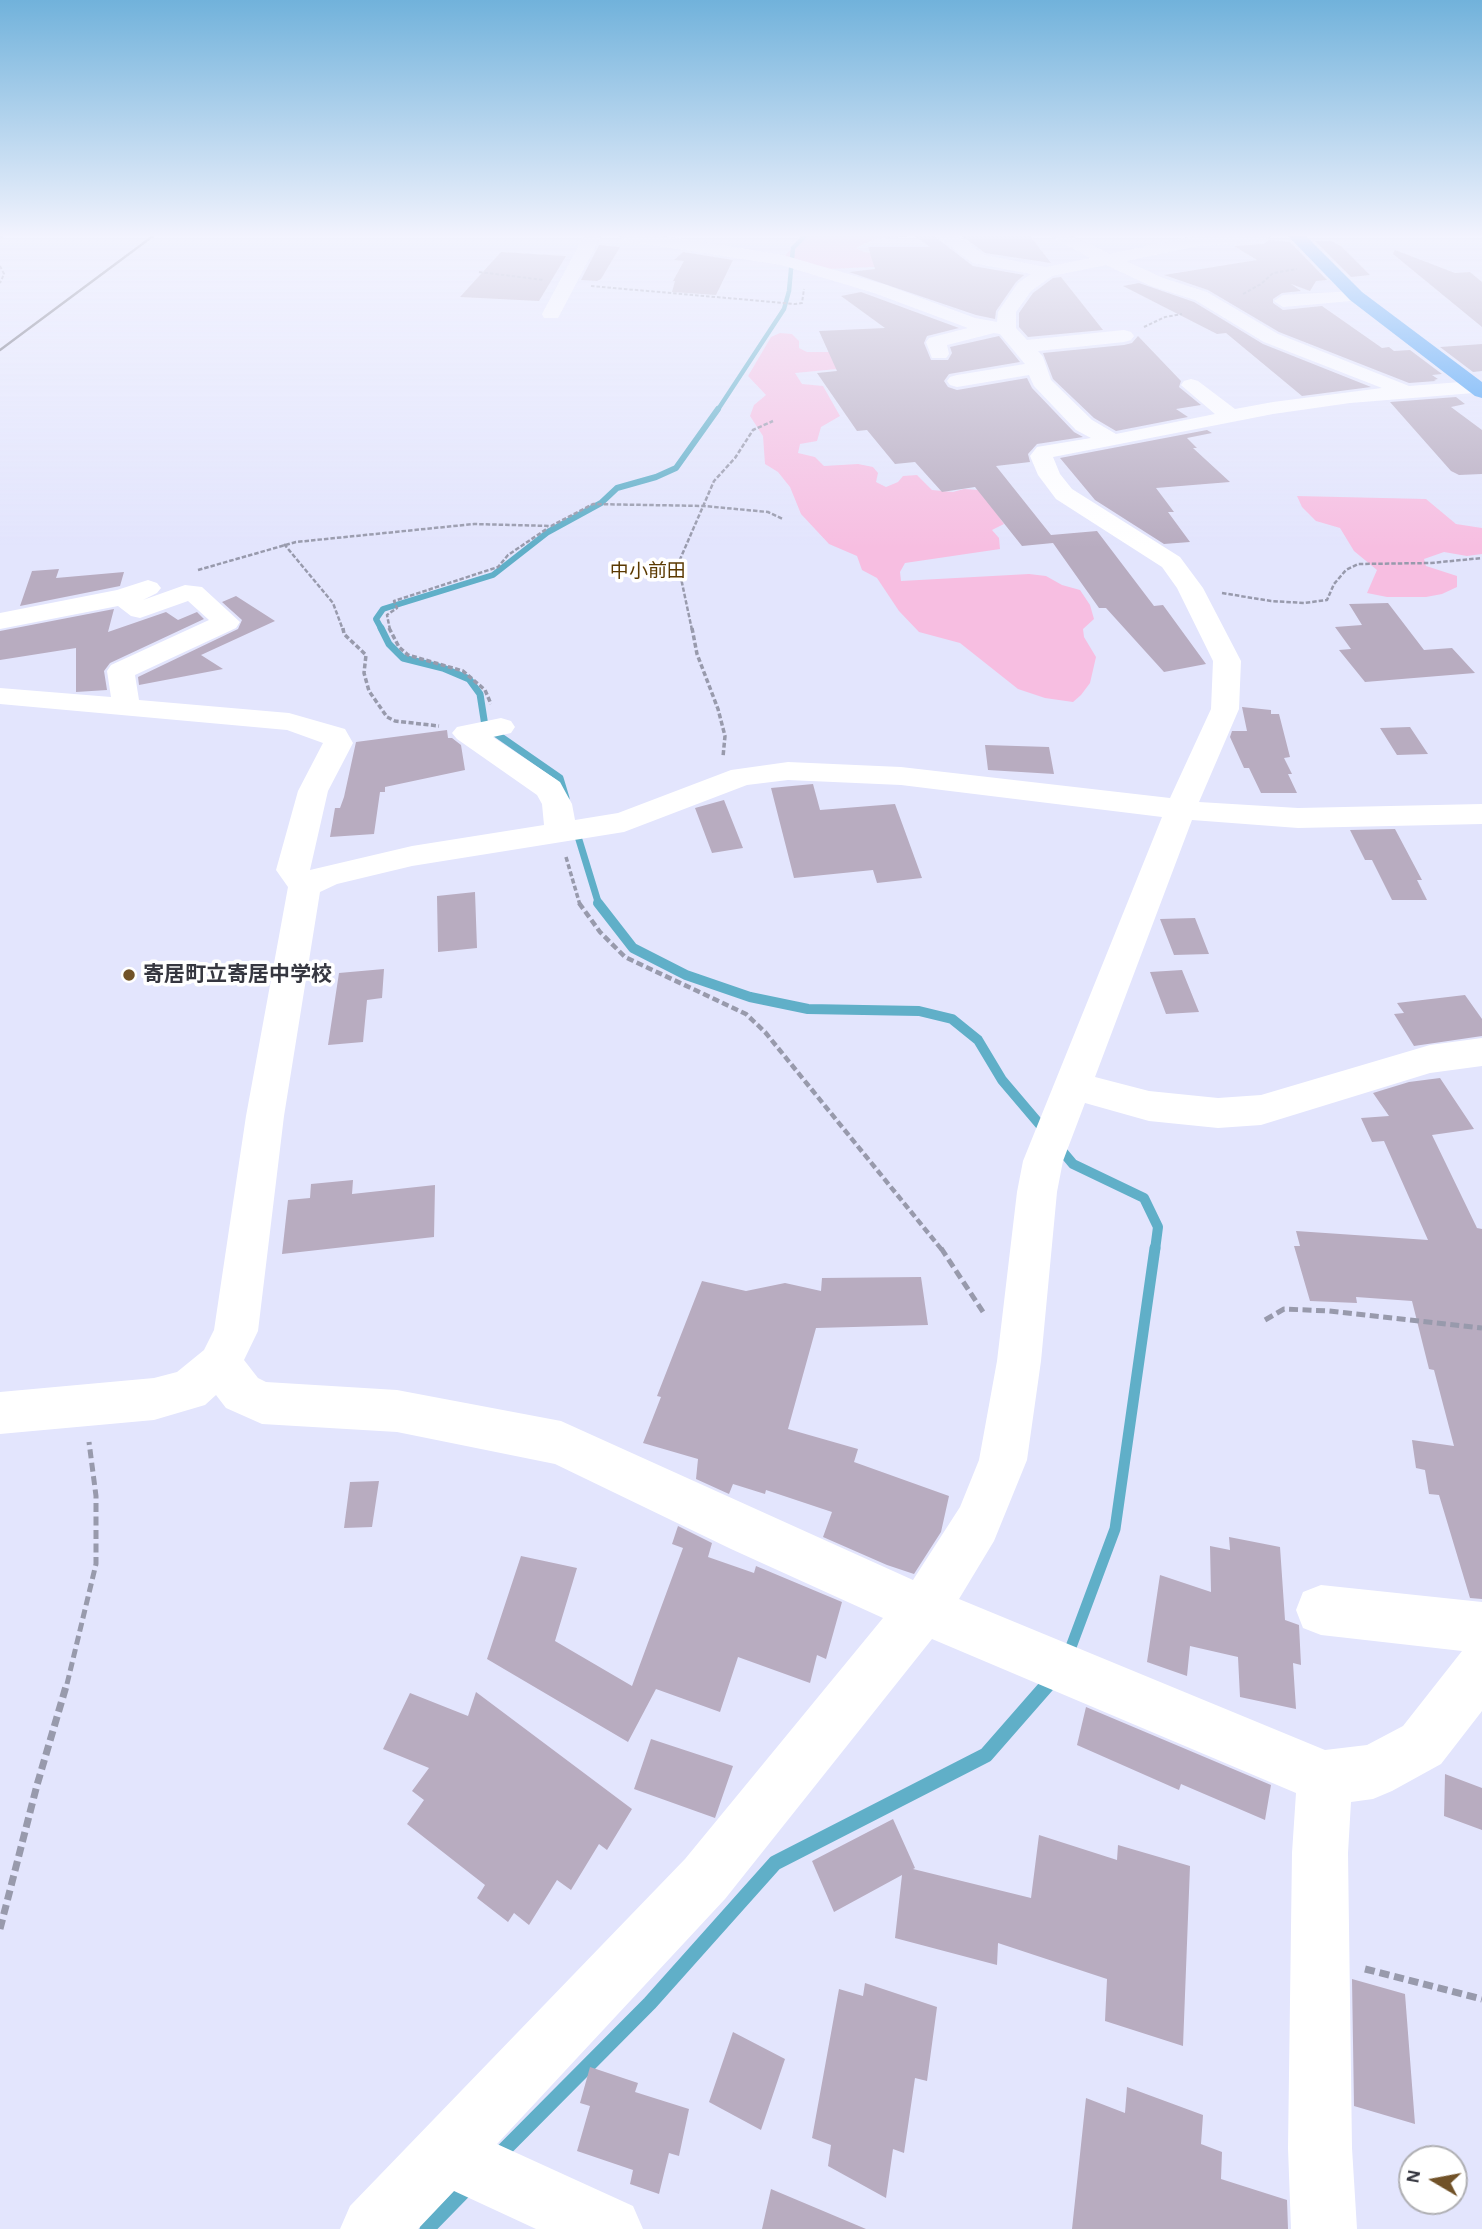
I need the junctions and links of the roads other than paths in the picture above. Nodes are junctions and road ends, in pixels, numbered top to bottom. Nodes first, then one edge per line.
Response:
1 (945, 340) edge
2 (1016, 340) edge
3 (1084, 340) edge
4 (1276, 340) edge
5 (1416, 340) edge
6 (1025, 346) junction
7 (939, 354) dead end
8 (1036, 368) junction
9 (957, 381) dead end
10 (1191, 385) dead end
11 (1477, 385) edge
12 (1413, 391) junction
13 (1232, 417) junction
14 (1113, 441) junction
15 (153, 586) road end
16 (123, 597) junction
17 (0, 621) edge
18 (0, 696) edge
19 (125, 707) junction
20 (501, 727) road end
21 (1180, 810) junction
22 (1482, 814) edge
23 (561, 833) junction
24 (305, 886) junction
25 (1482, 1052) edge
26 (1073, 1085) junction
27 (220, 1364) junction
28 (0, 1413) edge
29 (923, 1610) junction
30 (1321, 1610) dead end
31 (1482, 1628) edge
32 (1482, 1668) edge
33 (1325, 1777) junction
34 (446, 2154) junction
35 (373, 2229) edge
36 (610, 2229) edge
37 (1324, 2229) edge

1 - 7 street
2 - 6 street
3 - 6 street
4 - 12 street
5 - 11 highway
6 - 8 street
8 - 9 street
8 - 14 street
10 - 13 street
11 - 12 street
12 - 13 street
13 - 14 street
14 - 21 street
15 - 16 street
16 - 17 street
16 - 19 street
18 - 19 street
19 - 24 street
20 - 23 street
21 - 22 street
21 - 23 street
21 - 26 street
23 - 24 street
24 - 27 street
25 - 26 street
26 - 29 street
27 - 28 street
27 - 29 street
29 - 33 street
29 - 34 street
30 - 31 street
32 - 33 street
33 - 37 street
34 - 35 street
34 - 36 street

